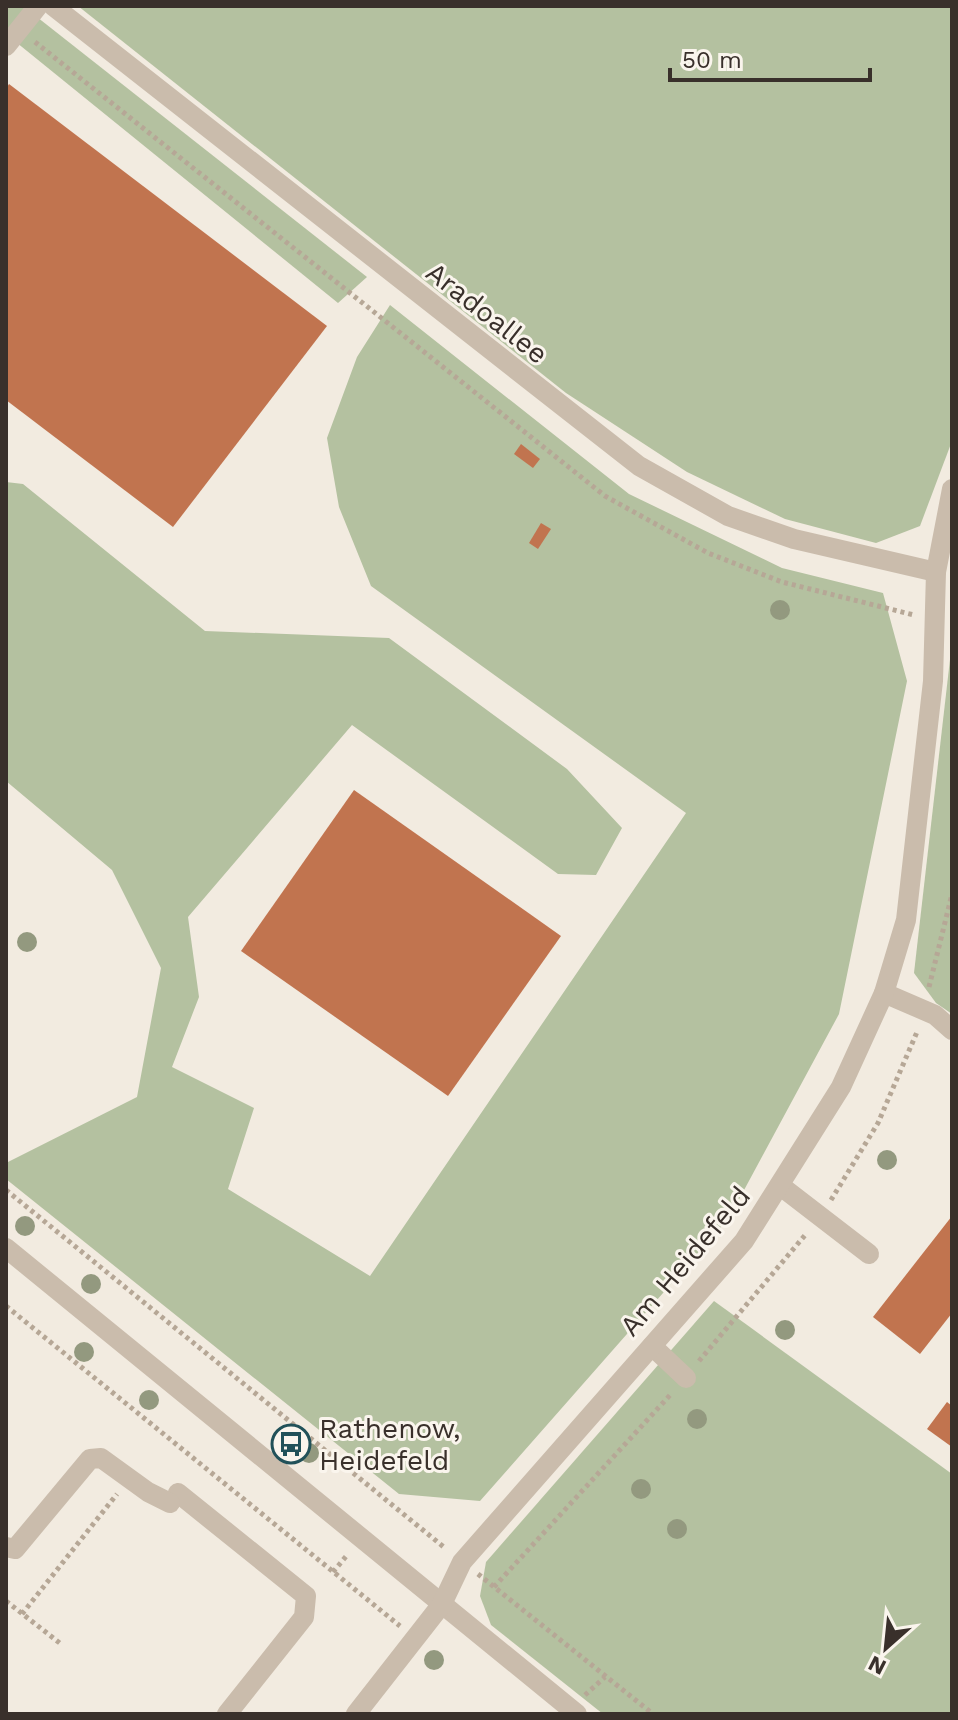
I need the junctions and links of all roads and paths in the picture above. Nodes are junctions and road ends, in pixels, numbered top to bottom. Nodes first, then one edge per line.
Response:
1 (38, 6) edge
2 (53, 6) edge
3 (19, 30) junction
4 (6, 46) edge
5 (952, 489) edge
6 (936, 572) junction
7 (933, 620) junction
8 (943, 680) edge
9 (884, 993) junction
10 (952, 1030) edge
11 (782, 1187) junction
12 (6, 1190) edge
13 (6, 1248) edge
14 (869, 1254) dead end
15 (6, 1306) edge
16 (652, 1346) junction
17 (686, 1378) dead end
18 (130, 1478) junction
19 (6, 1547) edge
20 (462, 1562) junction
21 (6, 1601) edge
22 (442, 1604) junction
23 (22, 1614) junction
24 (416, 1640) junction
25 (61, 1644) dead end
26 (227, 1714) edge
27 (356, 1714) edge
28 (577, 1714) edge
29 (653, 1714) edge

1 - 3 street
2 - 6 street, Aradoallee
3 - 4 street
3 - 7 path
5 - 6 street, Am Heidefeld
6 - 7 street, Am Heidefeld
7 - 8 street, Am Heidefeld
8 - 9 street, Am Heidefeld
9 - 10 street
9 - 11 street, Am Heidefeld
11 - 14 street
11 - 16 street, Am Heidefeld
12 - 20 path
13 - 22 street
15 - 24 path
16 - 17 street
16 - 20 street, Am Heidefeld
18 - 19 street
18 - 23 path
18 - 26 street
20 - 22 street, Am Heidefeld
20 - 29 path
21 - 23 path
22 - 24 street, Am Heidefeld
22 - 28 street
23 - 25 path
24 - 27 street, Am Heidefeld

